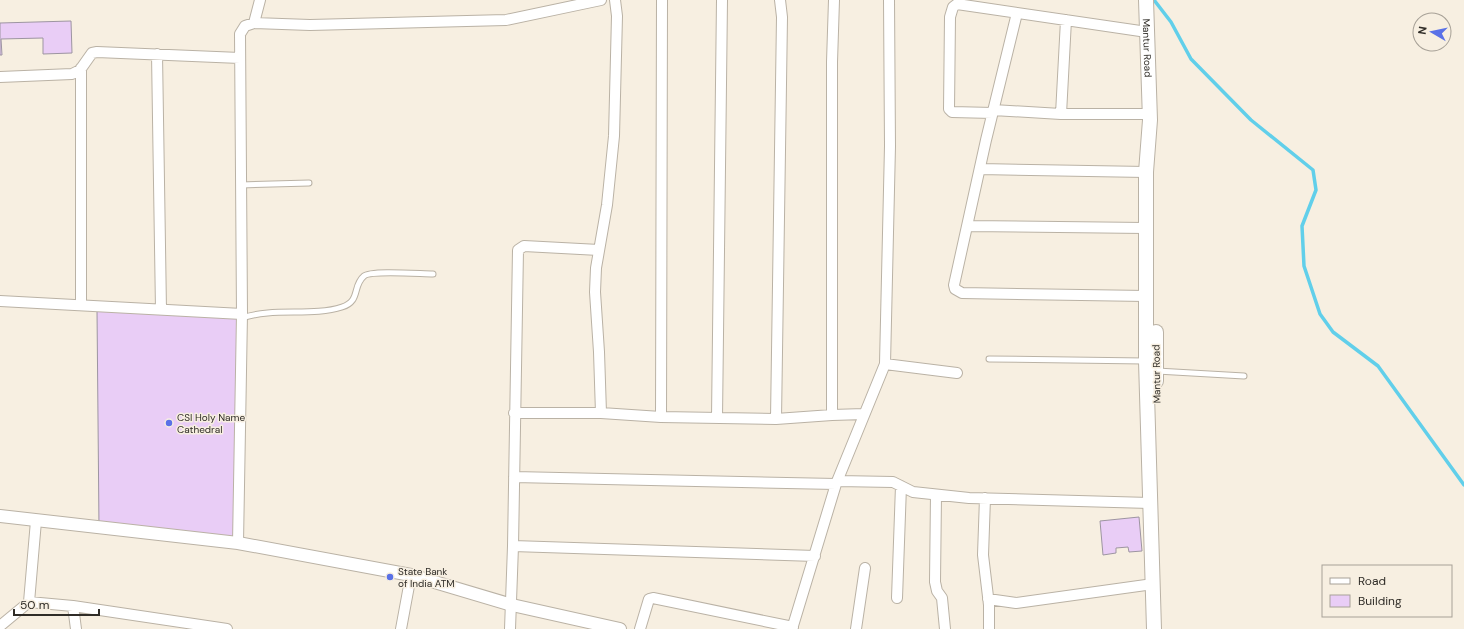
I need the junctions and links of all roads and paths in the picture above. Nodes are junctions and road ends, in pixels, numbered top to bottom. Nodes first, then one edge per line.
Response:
1 (260, 0) edge
2 (601, 0) edge
3 (615, 0) edge
4 (662, 0) edge
5 (722, 0) edge
6 (780, 0) edge
7 (834, 0) edge
8 (889, 0) edge
9 (1146, 0) edge
10 (553, 5) edge
11 (1017, 13) junction
12 (1066, 20) junction
13 (254, 22) junction
14 (1146, 32) junction
15 (157, 54) junction
16 (240, 58) junction
17 (81, 68) junction
18 (0, 77) edge
19 (993, 112) junction
20 (1061, 114) junction
21 (1149, 117) junction
22 (980, 169) junction
23 (1146, 172) junction
24 (308, 183) dead end
25 (241, 185) junction
26 (968, 226) junction
27 (1145, 228) junction
28 (599, 250) junction
29 (433, 274) dead end
30 (1146, 296) junction
31 (0, 301) edge
32 (81, 305) junction
33 (161, 310) junction
34 (242, 316) junction
35 (989, 359) dead end
36 (885, 364) junction
37 (1151, 366) junction
38 (957, 373) dead end
39 (1244, 376) dead end
40 (514, 413) junction
41 (600, 413) junction
42 (864, 414) junction
43 (832, 415) junction
44 (661, 417) junction
45 (717, 418) junction
46 (776, 419) junction
47 (514, 477) junction
48 (837, 482) junction
49 (901, 486) junction
50 (936, 495) junction
51 (985, 498) junction
52 (1150, 502) junction
53 (0, 516) edge
54 (36, 521) junction
55 (238, 544) junction
56 (513, 546) junction
57 (815, 556) junction
58 (864, 568) dead end
59 (411, 575) junction
60 (1153, 584) junction
61 (896, 598) dead end
62 (988, 599) junction
63 (29, 602) junction
64 (512, 605) junction
65 (73, 606) junction
66 (0, 626) edge
67 (793, 628) edge
68 (76, 629) edge
69 (227, 629) edge
70 (401, 629) edge
71 (510, 629) edge
72 (620, 629) edge
73 (640, 629) edge
74 (856, 629) edge
75 (945, 629) edge
76 (989, 629) edge
77 (1154, 629) edge
78 (1162, 629) edge

1 - 13 street
2 - 10 street
3 - 28 street
4 - 44 street
5 - 45 street
6 - 46 street
7 - 43 street
8 - 36 street
9 - 14 main road, Mantur Road
10 - 13 street
11 - 12 street
11 - 19 street
11 - 19 street
12 - 14 street
12 - 20 street
13 - 16 street
14 - 21 main road, Mantur Road
15 - 16 street
15 - 17 street
15 - 33 street
16 - 25 street
17 - 18 street
17 - 32 street
19 - 20 street
19 - 22 street
20 - 21 street
21 - 23 main road, Mantur Road
21 - 37 main road, Mantur Road
22 - 23 street
22 - 26 street
23 - 27 main road, Mantur Road
24 - 25 lane
25 - 34 street
26 - 27 street
26 - 30 street
27 - 30 main road, Mantur Road
28 - 40 street
28 - 41 street
29 - 34 lane
30 - 37 main road, Mantur Road
31 - 32 street
32 - 33 street
33 - 34 street
34 - 55 street
35 - 37 lane
36 - 38 street
36 - 42 street
37 - 39 lane
37 - 52 main road, Mantur Road
37 - 78 main road, Mantur Road
40 - 41 street
40 - 47 street
41 - 44 street
42 - 43 street
42 - 48 street
43 - 46 street
44 - 45 street
45 - 46 street
47 - 48 street
47 - 56 street
48 - 49 street
48 - 57 street
49 - 50 street
49 - 61 street
50 - 51 street
50 - 75 street
51 - 52 street
51 - 62 street
52 - 60 main road, Mantur Road
53 - 54 street
54 - 55 street
54 - 63 street
55 - 59 street
56 - 57 street
56 - 64 street
57 - 67 street
58 - 74 street
59 - 64 street
59 - 70 street
60 - 62 street
60 - 77 main road, Mantur Road
62 - 76 street
63 - 65 street
63 - 66 street
64 - 71 street
64 - 72 street
65 - 68 street
65 - 69 street
67 - 73 street

